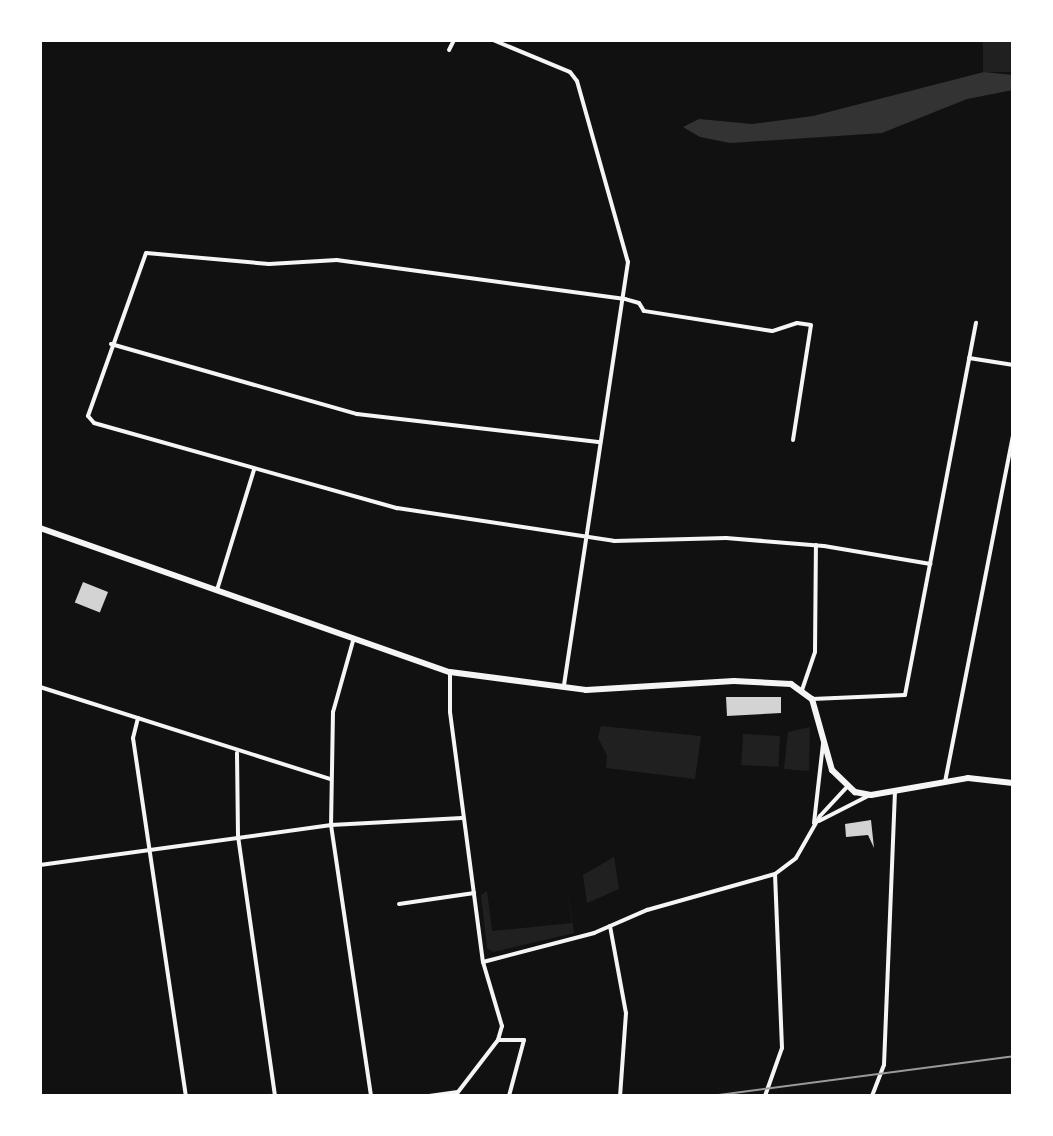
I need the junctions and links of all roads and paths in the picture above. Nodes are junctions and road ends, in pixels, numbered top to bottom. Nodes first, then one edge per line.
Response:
1 (454, 40) edge
2 (493, 40) edge
3 (449, 50) dead end
4 (625, 299) junction
5 (976, 323) dead end
6 (111, 344) junction
7 (969, 358) junction
8 (1013, 365) edge
9 (1013, 436) edge
10 (793, 440) dead end
11 (600, 442) junction
12 (254, 470) junction
13 (40, 528) edge
14 (584, 536) junction
15 (816, 545) junction
16 (930, 564) junction
17 (216, 592) junction
18 (353, 641) junction
19 (450, 672) junction
20 (40, 687) edge
21 (564, 688) junction
22 (802, 690) junction
23 (812, 699) junction
24 (138, 718) junction
25 (823, 738) junction
26 (237, 753) junction
27 (330, 779) junction
28 (945, 782) junction
29 (1013, 783) edge
30 (846, 788) junction
31 (895, 791) junction
32 (871, 795) junction
33 (463, 817) junction
34 (331, 825) junction
35 (814, 825) junction
36 (238, 836) junction
37 (150, 851) junction
38 (40, 865) edge
39 (775, 874) junction
40 (474, 893) junction
41 (399, 904) dead end
42 (610, 926) junction
43 (483, 962) junction
44 (498, 1040) junction
45 (457, 1094) edge
46 (186, 1096) edge
47 (275, 1096) edge
48 (371, 1096) edge
49 (429, 1096) edge
50 (509, 1096) edge
51 (620, 1096) edge
52 (765, 1096) edge
53 (872, 1096) edge

1 - 3 street
2 - 4 street
4 - 6 street
4 - 10 street
4 - 11 street
5 - 7 street
6 - 11 street
6 - 12 street
7 - 8 street
7 - 16 street
9 - 28 street
11 - 14 street
12 - 14 street
12 - 17 street
13 - 17 main road
14 - 15 street
14 - 21 street
15 - 16 street
15 - 22 street
16 - 23 street
17 - 18 main road
18 - 19 main road
18 - 27 street
19 - 21 main road
19 - 33 street
20 - 24 street
21 - 22 main road
22 - 23 main road
23 - 25 main road
24 - 26 street
24 - 37 street
25 - 30 main road
25 - 35 street
26 - 27 street
26 - 36 street
27 - 34 street
28 - 29 main road
28 - 31 main road
30 - 32 main road
30 - 35 street
31 - 32 main road
31 - 53 street
32 - 35 street
33 - 34 street
33 - 40 street
34 - 36 street
34 - 48 street
35 - 39 street
36 - 37 street
36 - 47 street
37 - 38 street
37 - 46 street
39 - 42 street
39 - 52 street
40 - 41 street
40 - 43 street
42 - 43 street
42 - 51 street
43 - 44 street
44 - 45 street
44 - 50 street
45 - 49 street

